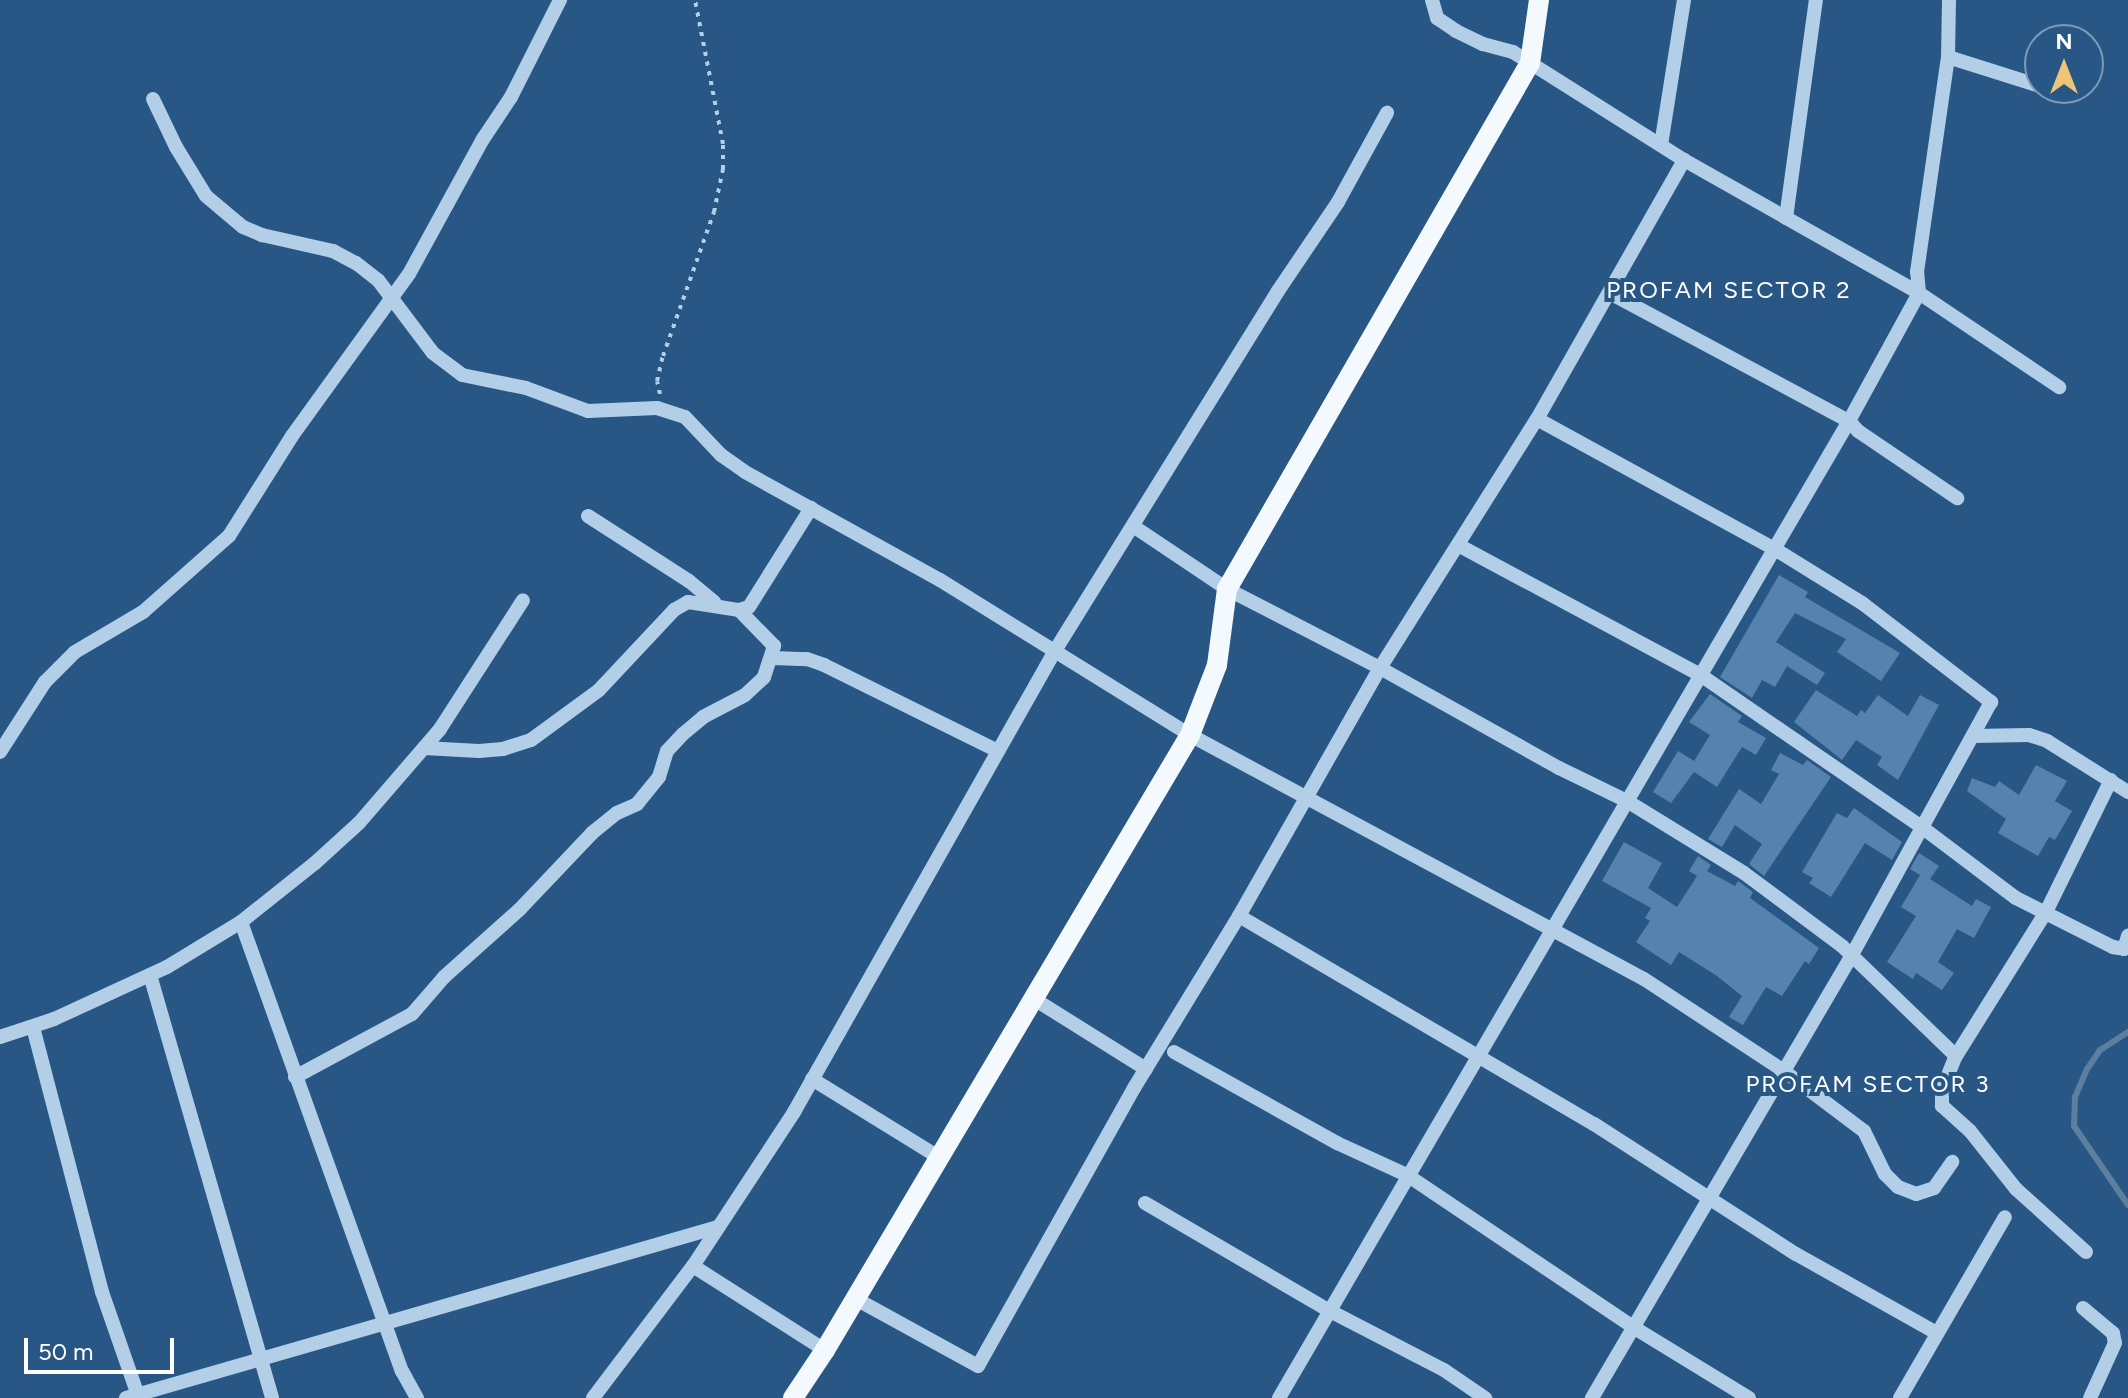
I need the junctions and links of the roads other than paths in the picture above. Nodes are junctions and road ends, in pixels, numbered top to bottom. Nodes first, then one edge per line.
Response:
1 (560, 0) edge
2 (1432, 0) edge
3 (1539, 0) edge
4 (1684, 0) edge
5 (1816, 0) edge
6 (1949, 0) edge
7 (1948, 57) junction
8 (1530, 63) junction
9 (2024, 81) edge
10 (153, 99) dead end
11 (1387, 113) dead end
12 (1661, 145) junction
13 (1684, 160) junction
14 (1786, 218) junction
15 (1610, 293) junction
16 (1919, 293) junction
17 (391, 298) junction
18 (2059, 387) dead end
19 (1537, 419) junction
20 (1849, 421) junction
21 (1957, 498) dead end
22 (811, 508) junction
23 (588, 516) dead end
24 (1133, 526) junction
25 (1458, 545) junction
26 (1773, 548) junction
27 (1227, 589) junction
28 (523, 600) dead end
29 (717, 605) junction
30 (739, 610) junction
31 (1056, 649) junction
32 (773, 658) junction
33 (1380, 668) junction
34 (1699, 674) junction
35 (1190, 735) junction
36 (1973, 736) junction
37 (424, 748) junction
38 (998, 751) junction
39 (0, 752) edge
40 (2111, 780) junction
41 (2128, 792) edge
42 (1309, 796) junction
43 (1627, 801) junction
44 (1923, 828) junction
45 (2046, 912) junction
46 (1239, 916) junction
47 (241, 922) junction
48 (1551, 927) junction
49 (2128, 936) edge
50 (1852, 955) junction
51 (150, 975) junction
52 (1034, 999) junction
53 (33, 1027) junction
54 (0, 1037) edge
55 (1174, 1052) dead end
56 (1477, 1054) junction
57 (1956, 1056) junction
58 (1146, 1069) junction
59 (1784, 1071) junction
60 (295, 1077) junction
61 (812, 1079) junction
62 (940, 1158) junction
63 (1952, 1162) dead end
64 (1407, 1175) junction
65 (1708, 1199) junction
66 (1145, 1203) dead end
67 (2005, 1217) dead end
68 (718, 1227) junction
69 (2086, 1252) dead end
70 (693, 1266) junction
71 (856, 1299) junction
72 (2083, 1308) dead end
73 (1330, 1311) junction
74 (386, 1323) junction
75 (1633, 1327) junction
76 (1937, 1333) junction
77 (825, 1350) junction
78 (260, 1359) junction
79 (134, 1397) edge
80 (272, 1398) edge
81 (417, 1398) edge
82 (593, 1398) edge
83 (793, 1398) edge
84 (1279, 1398) edge
85 (1485, 1398) edge
86 (1592, 1398) edge
87 (1749, 1398) edge
88 (1900, 1398) edge
89 (2090, 1398) edge

1 - 17 street
2 - 8 street
3 - 8 main road
4 - 12 street
5 - 14 street
6 - 7 street
7 - 9 street
7 - 16 street
8 - 12 street
8 - 27 main road
10 - 17 street
11 - 24 street
12 - 13 street
13 - 14 street
13 - 15 street
14 - 16 street
15 - 19 street
15 - 20 street
16 - 18 street
16 - 20 street
17 - 22 street
17 - 39 street
19 - 25 street
19 - 26 street
20 - 21 street
20 - 26 street
22 - 30 street
22 - 31 street
23 - 29 street
24 - 27 street
24 - 31 street
25 - 33 street
25 - 34 street
26 - 34 street
26 - 36 street
27 - 33 street
27 - 35 main road
28 - 37 street
29 - 30 street
29 - 37 street
30 - 32 street
31 - 35 street
31 - 38 street
32 - 38 street
32 - 60 street
33 - 42 street
33 - 43 street
34 - 43 street
34 - 44 street
35 - 42 street
35 - 52 main road
36 - 40 street
36 - 44 street
37 - 47 street
38 - 61 street
40 - 41 street
40 - 45 street
42 - 46 street
42 - 48 street
43 - 48 street
43 - 50 street
44 - 45 street
44 - 50 street
45 - 49 street
45 - 57 street
46 - 56 street
46 - 58 street
47 - 51 street
47 - 60 street
48 - 56 street
48 - 59 street
50 - 57 street
50 - 59 street
51 - 53 street
51 - 78 street
52 - 58 street
52 - 62 main road
53 - 54 street
53 - 79 street
55 - 64 street
56 - 64 street
56 - 65 street
57 - 69 street
58 - 71 street
59 - 63 street
59 - 65 street
60 - 74 street
61 - 62 street
61 - 68 street
62 - 71 main road
64 - 73 street
64 - 75 street
65 - 75 street
65 - 76 street
66 - 73 street
67 - 76 street
68 - 70 street
68 - 74 street
70 - 77 street
70 - 82 street
71 - 77 main road
72 - 89 street
73 - 84 street
73 - 85 street
74 - 78 street
74 - 81 street
75 - 86 street
75 - 87 street
76 - 88 street
77 - 83 main road
78 - 79 street
78 - 80 street

